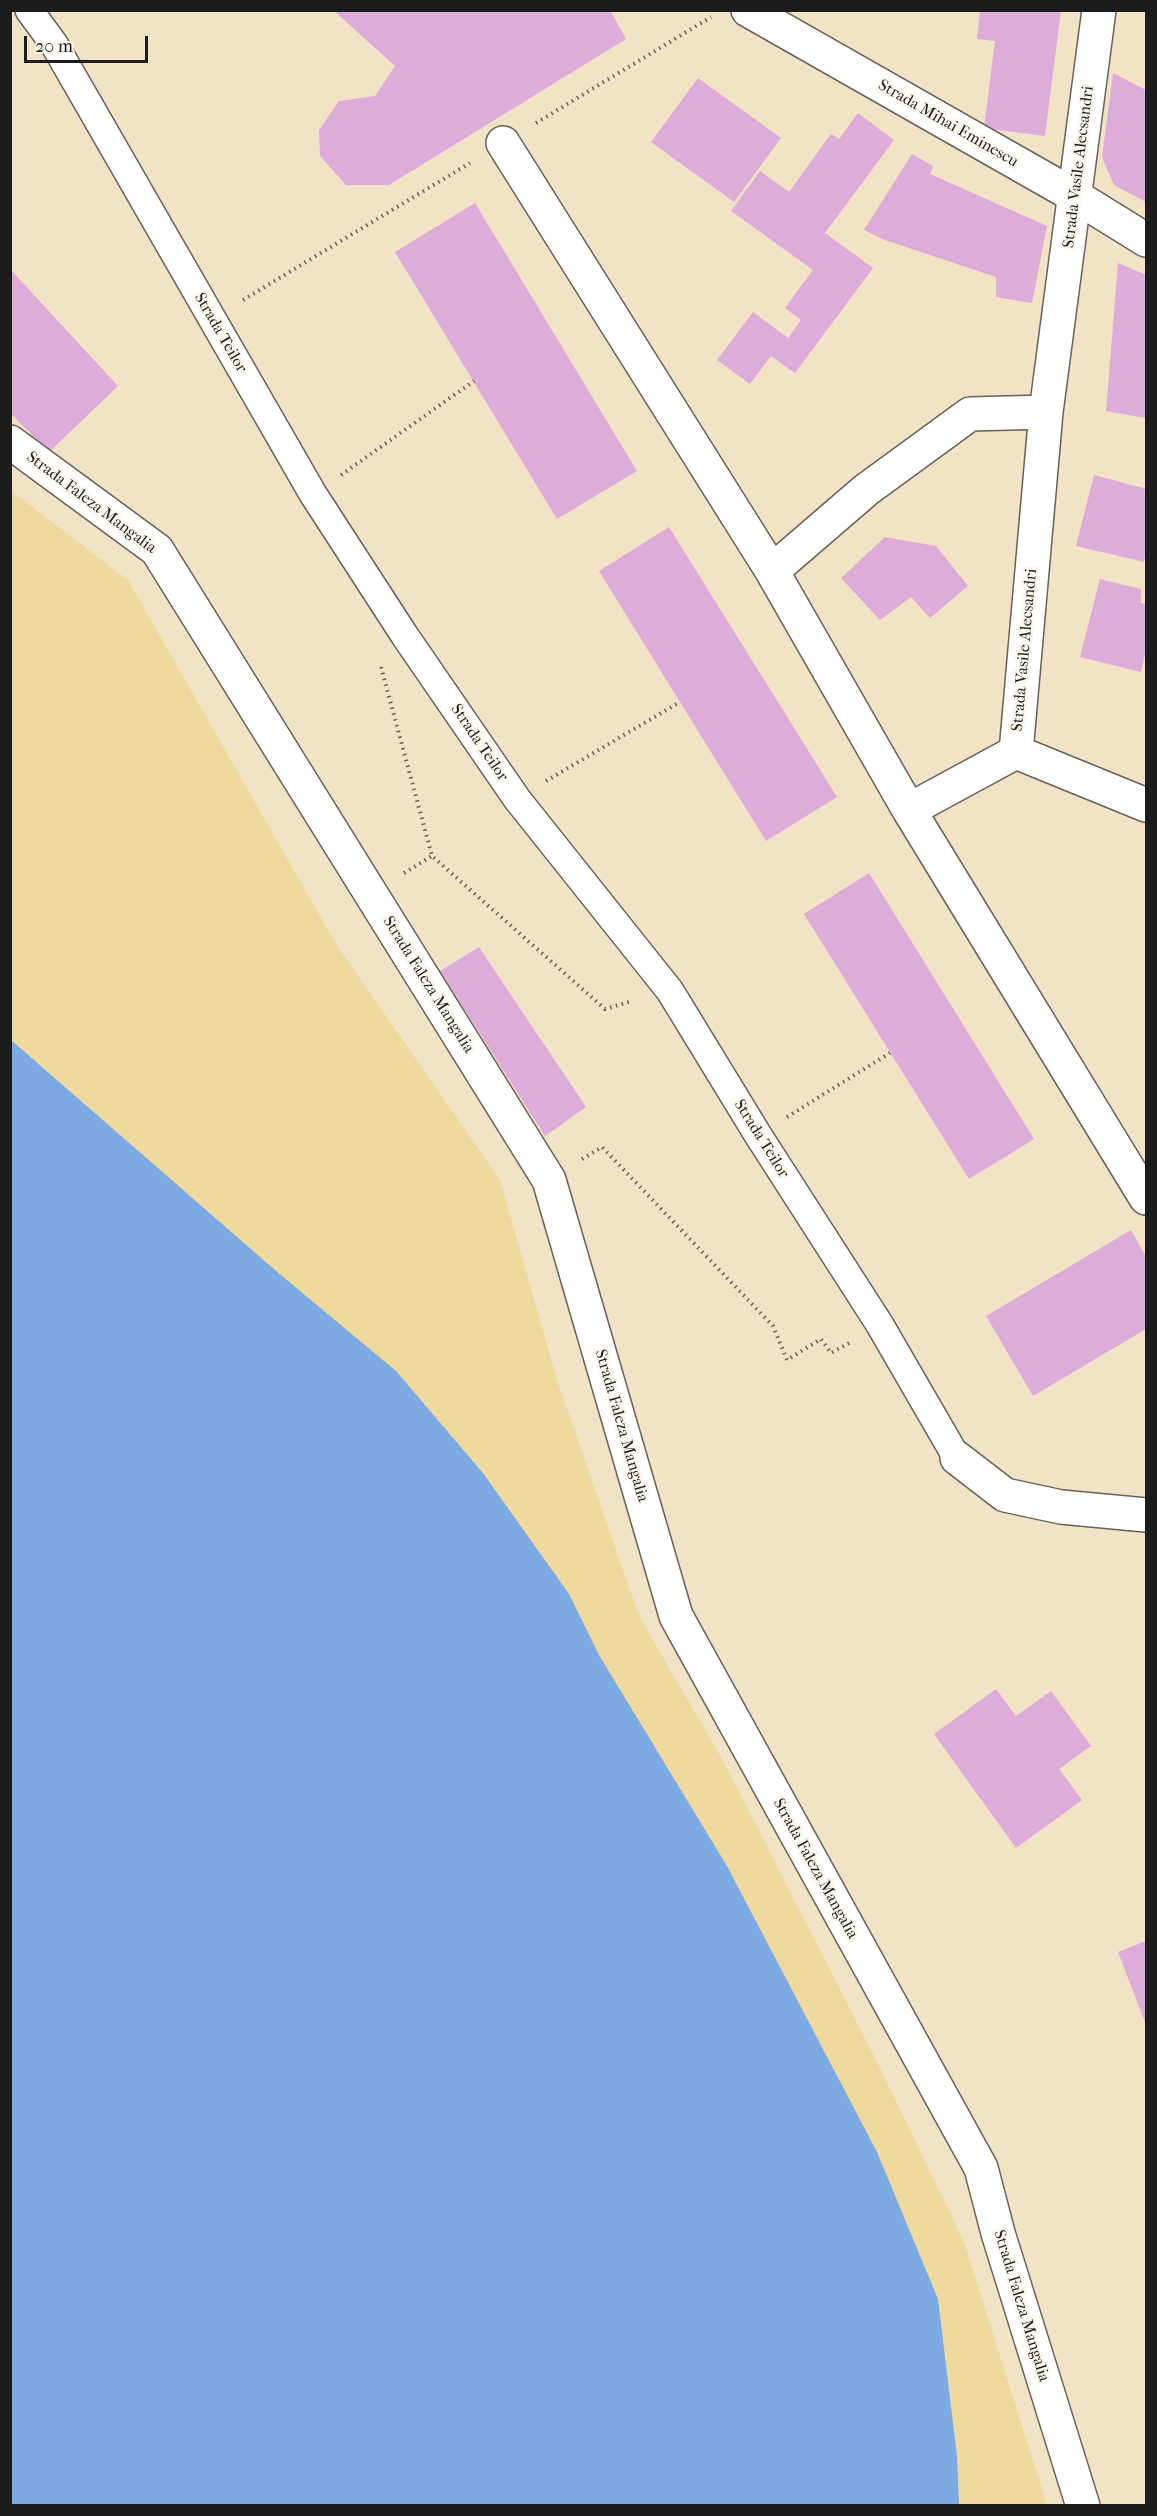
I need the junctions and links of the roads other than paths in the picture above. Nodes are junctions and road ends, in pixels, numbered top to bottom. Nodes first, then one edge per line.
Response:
1 (28, 10) edge
2 (748, 10) edge
3 (1099, 10) edge
4 (503, 143) road end
5 (1075, 196) junction
6 (1146, 240) edge
7 (1046, 412) junction
8 (10, 442) edge
9 (772, 571) junction
10 (1016, 752) junction
11 (1146, 806) edge
12 (909, 810) junction
13 (1146, 1198) edge
14 (957, 1458) joint
15 (1146, 1515) edge
16 (1083, 2505) edge

1 - 14 street, Strada Teilor
2 - 5 street, Strada Mihai Eminescu
3 - 5 street, Strada Vasile Alecsandri
4 - 9 street
5 - 6 street, Strada Mihai Eminescu
5 - 7 street, Strada Vasile Alecsandri
7 - 9 street
7 - 10 street, Strada Vasile Alecsandri
8 - 16 street, Strada Faleza Mangalia
9 - 12 street
10 - 11 street
10 - 12 street, Strada Vasile Alecsandri
12 - 13 street
14 - 15 street

